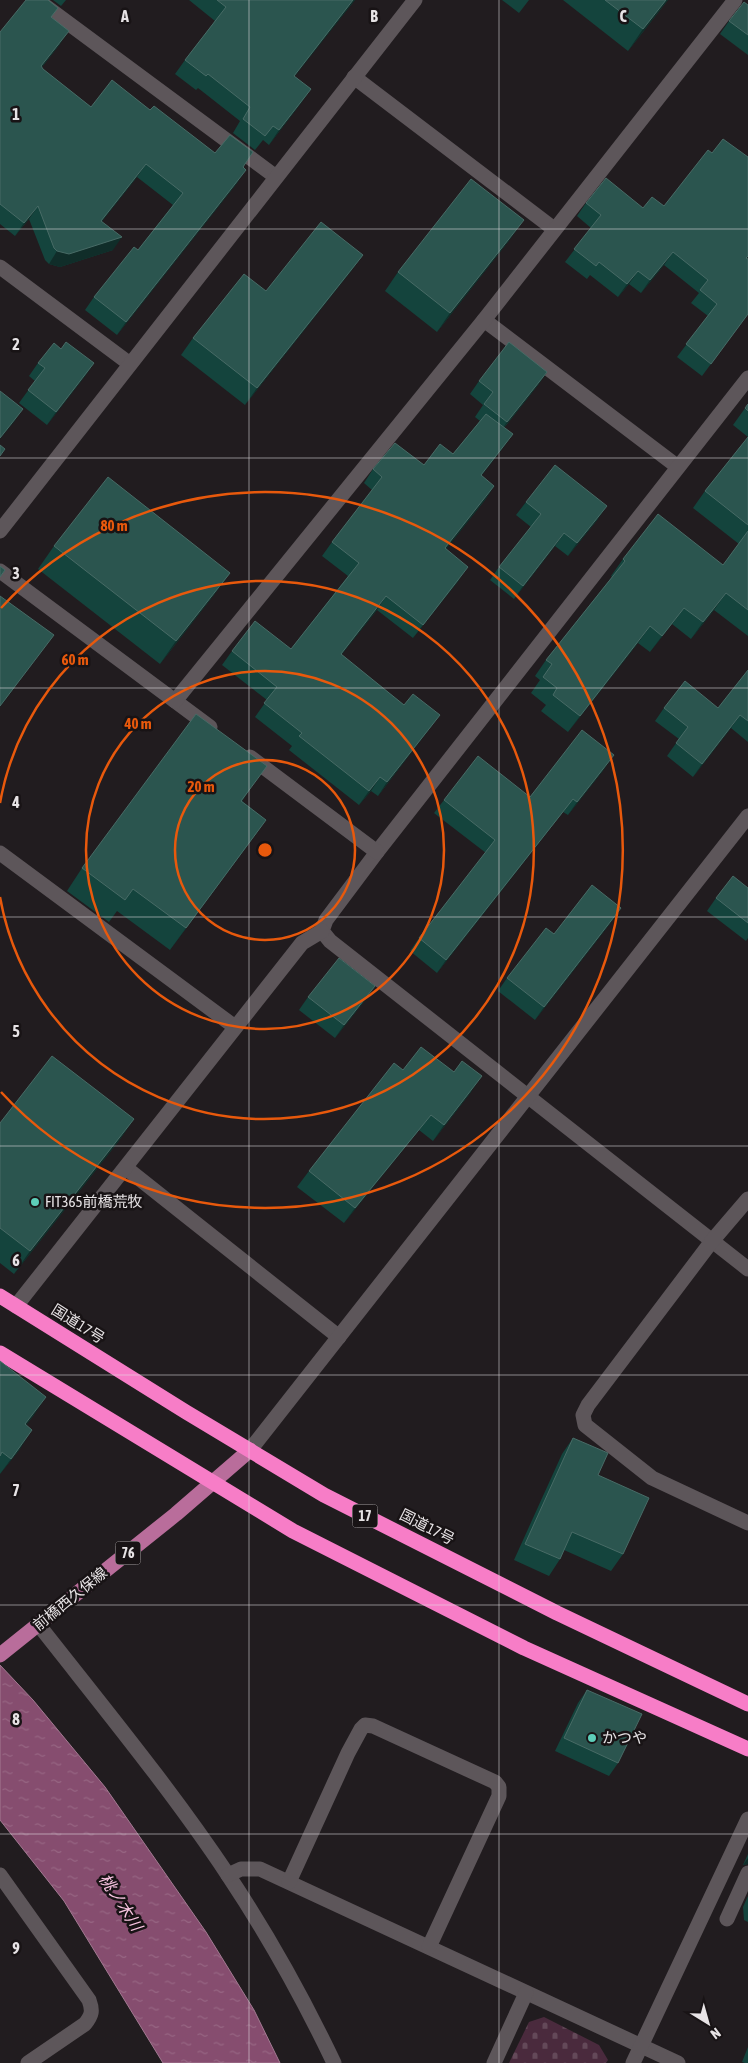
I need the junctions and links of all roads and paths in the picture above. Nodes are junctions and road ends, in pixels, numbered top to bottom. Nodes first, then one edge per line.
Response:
1 (37, 0) edge
2 (416, 0) edge
3 (735, 0) edge
4 (354, 77) junction
5 (276, 177) junction
6 (554, 229) junction
7 (0, 267) edge
8 (484, 320) junction
9 (130, 364) junction
10 (748, 378) edge
11 (678, 467) junction
12 (0, 531) edge
13 (0, 571) edge
14 (175, 701) junction
15 (222, 736) edge
16 (237, 747) edge
17 (748, 816) edge
18 (377, 852) junction
19 (0, 853) edge
20 (322, 931) junction
21 (235, 1027) junction
22 (528, 1096) junction
23 (126, 1168) junction
24 (748, 1199) edge
25 (712, 1242) junction
26 (748, 1269) edge
27 (0, 1296) edge
28 (16, 1306) junction
29 (340, 1337) junction
30 (0, 1353) edge
31 (250, 1450) junction
32 (213, 1483) junction
33 (748, 1522) edge
34 (38, 1624) junction
35 (2, 1653) edge
36 (748, 1704) edge
37 (748, 1749) edge
38 (747, 1821) edge
39 (748, 1873) edge
40 (228, 1875) junction
41 (0, 1876) edge
42 (290, 1882) junction
43 (727, 1919) dead end
44 (429, 1947) junction
45 (526, 1993) junction
46 (642, 2046) junction
47 (28, 2063) edge
48 (334, 2063) edge
49 (494, 2063) edge
50 (633, 2063) edge
51 (678, 2063) edge

1 - 5 street
2 - 4 street
3 - 6 street
4 - 5 street
4 - 6 street
5 - 9 street
6 - 8 street
7 - 9 street
8 - 11 street
8 - 14 street
9 - 12 street
10 - 11 street
11 - 18 street
13 - 14 street
14 - 15 street
16 - 18 street
17 - 22 street
18 - 20 street
19 - 21 street
20 - 21 street
20 - 22 street
21 - 23 street
22 - 25 street
22 - 29 street
23 - 28 street
23 - 29 street
24 - 25 street
25 - 26 street
25 - 33 street
27 - 28 highway, 国道17号 / 17
28 - 31 highway, 国道17号 / 17
29 - 31 street
30 - 32 highway
31 - 32 main road, 前橋西久保線 / 76
31 - 36 highway, 国道17号 / 17
32 - 34 main road, 前橋西久保線 / 76
32 - 37 highway
34 - 35 main road, 前橋西久保線 / 76
34 - 40 street
38 - 46 street
39 - 43 street
40 - 42 street
40 - 48 street
41 - 47 street
42 - 44 street
42 - 44 street
44 - 45 street
45 - 46 street
45 - 49 street
46 - 50 street
46 - 51 street

